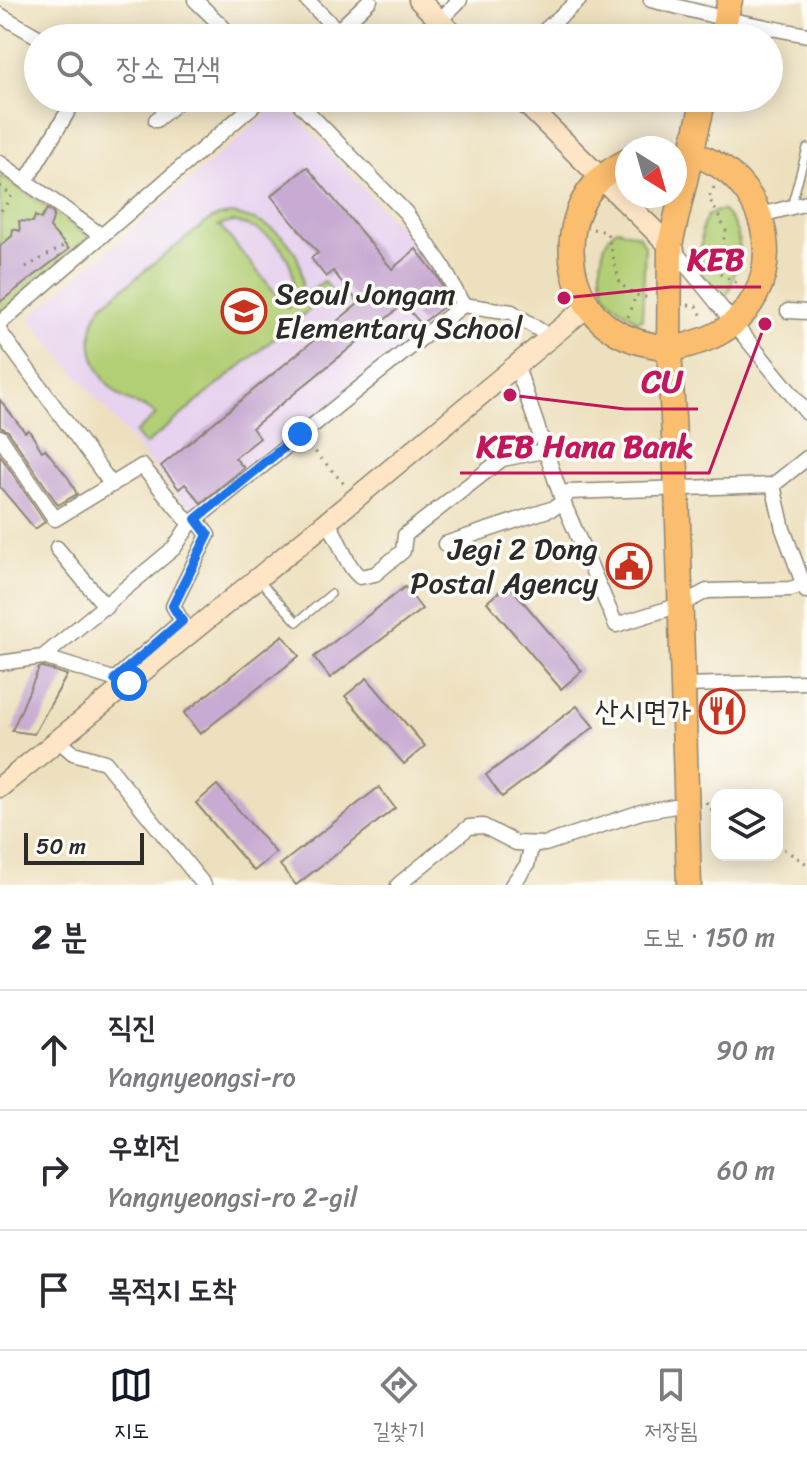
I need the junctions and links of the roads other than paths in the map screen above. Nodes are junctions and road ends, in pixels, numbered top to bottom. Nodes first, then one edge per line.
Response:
1 (195, 0) edge
2 (307, 0) edge
3 (370, 0) edge
4 (419, 0) edge
5 (460, 0) edge
6 (579, 0) edge
7 (651, 0) edge
8 (0, 15) edge
9 (725, 19) edge
10 (439, 21) junction
11 (220, 24) edge
12 (326, 24) edge
13 (345, 24) edge
14 (442, 24) edge
15 (552, 24) edge
16 (751, 24) edge
17 (24, 29) edge
18 (783, 30) edge
19 (807, 35) edge
20 (68, 112) edge
21 (166, 112) edge
22 (246, 112) edge
23 (308, 112) edge
24 (534, 112) edge
25 (700, 112) edge
26 (156, 120) dead end
27 (807, 148) edge
28 (687, 150) edge
29 (687, 153) edge
30 (0, 163) edge
31 (615, 169) edge
32 (601, 178) junction
33 (26, 181) junction
34 (807, 203) edge
35 (791, 207) junction
36 (678, 208) edge
37 (761, 215) junction
38 (102, 236) junction
39 (672, 247) junction
40 (463, 305) junction
41 (588, 306) junction
42 (788, 311) dead end
43 (807, 312) edge
44 (0, 323) edge
45 (733, 323) junction
46 (0, 332) edge
47 (550, 337) junction
48 (673, 355) junction
49 (516, 364) junction
50 (807, 413) edge
51 (0, 437) edge
52 (544, 451) junction
53 (807, 458) edge
54 (112, 485) junction
55 (773, 485) junction
56 (677, 489) junction
57 (563, 502) junction
58 (193, 522) junction
59 (327, 522) junction
60 (445, 544) dead end
61 (57, 548) dead end
62 (258, 579) junction
63 (805, 589) edge
64 (331, 594) dead end
65 (680, 605) junction
66 (106, 607) junction
67 (43, 657) junction
68 (0, 663) edge
69 (122, 681) junction
70 (807, 682) edge
71 (682, 685) junction
72 (58, 740) junction
73 (0, 787) edge
74 (686, 804) junction
75 (532, 844) junction
76 (204, 885) edge
77 (398, 885) edge
78 (512, 885) edge
79 (689, 885) edge

1 - 11 street
2 - 12 street
3 - 13 street
4 - 10 main road
5 - 10 street
6 - 15 street
7 - 9 street
8 - 17 street
9 - 16 street
10 - 14 main road
18 - 19 street
20 - 33 street
21 - 26 street
22 - 38 street
23 - 40 street
24 - 32 main road
25 - 28 main road
27 - 35 lane
29 - 37 main road
30 - 33 street
31 - 32 main road
32 - 39 main road
32 - 41 main road
33 - 38 street
34 - 35 street
35 - 37 street
36 - 39 main road
37 - 45 main road
38 - 44 street
39 - 45 street
39 - 48 main road
40 - 47 street
40 - 58 street
41 - 47 main road
41 - 48 main road
42 - 43 street
45 - 48 main road
45 - 50 street
46 - 54 street
47 - 49 main road
48 - 56 main road
49 - 52 street
49 - 59 main road
51 - 54 street
52 - 57 street
52 - 59 street
53 - 55 street
54 - 58 street
55 - 56 street
55 - 63 street
56 - 57 street
56 - 65 main road
57 - 60 street
57 - 65 street
58 - 66 street
58 - 69 street
59 - 62 main road
61 - 66 street
62 - 64 lane
62 - 69 main road
63 - 65 street
65 - 71 main road
66 - 67 street
67 - 68 street
67 - 69 street
69 - 72 main road
70 - 71 street
71 - 74 main road
72 - 73 main road
72 - 76 street
74 - 75 street
74 - 79 main road
75 - 77 street
75 - 78 street

